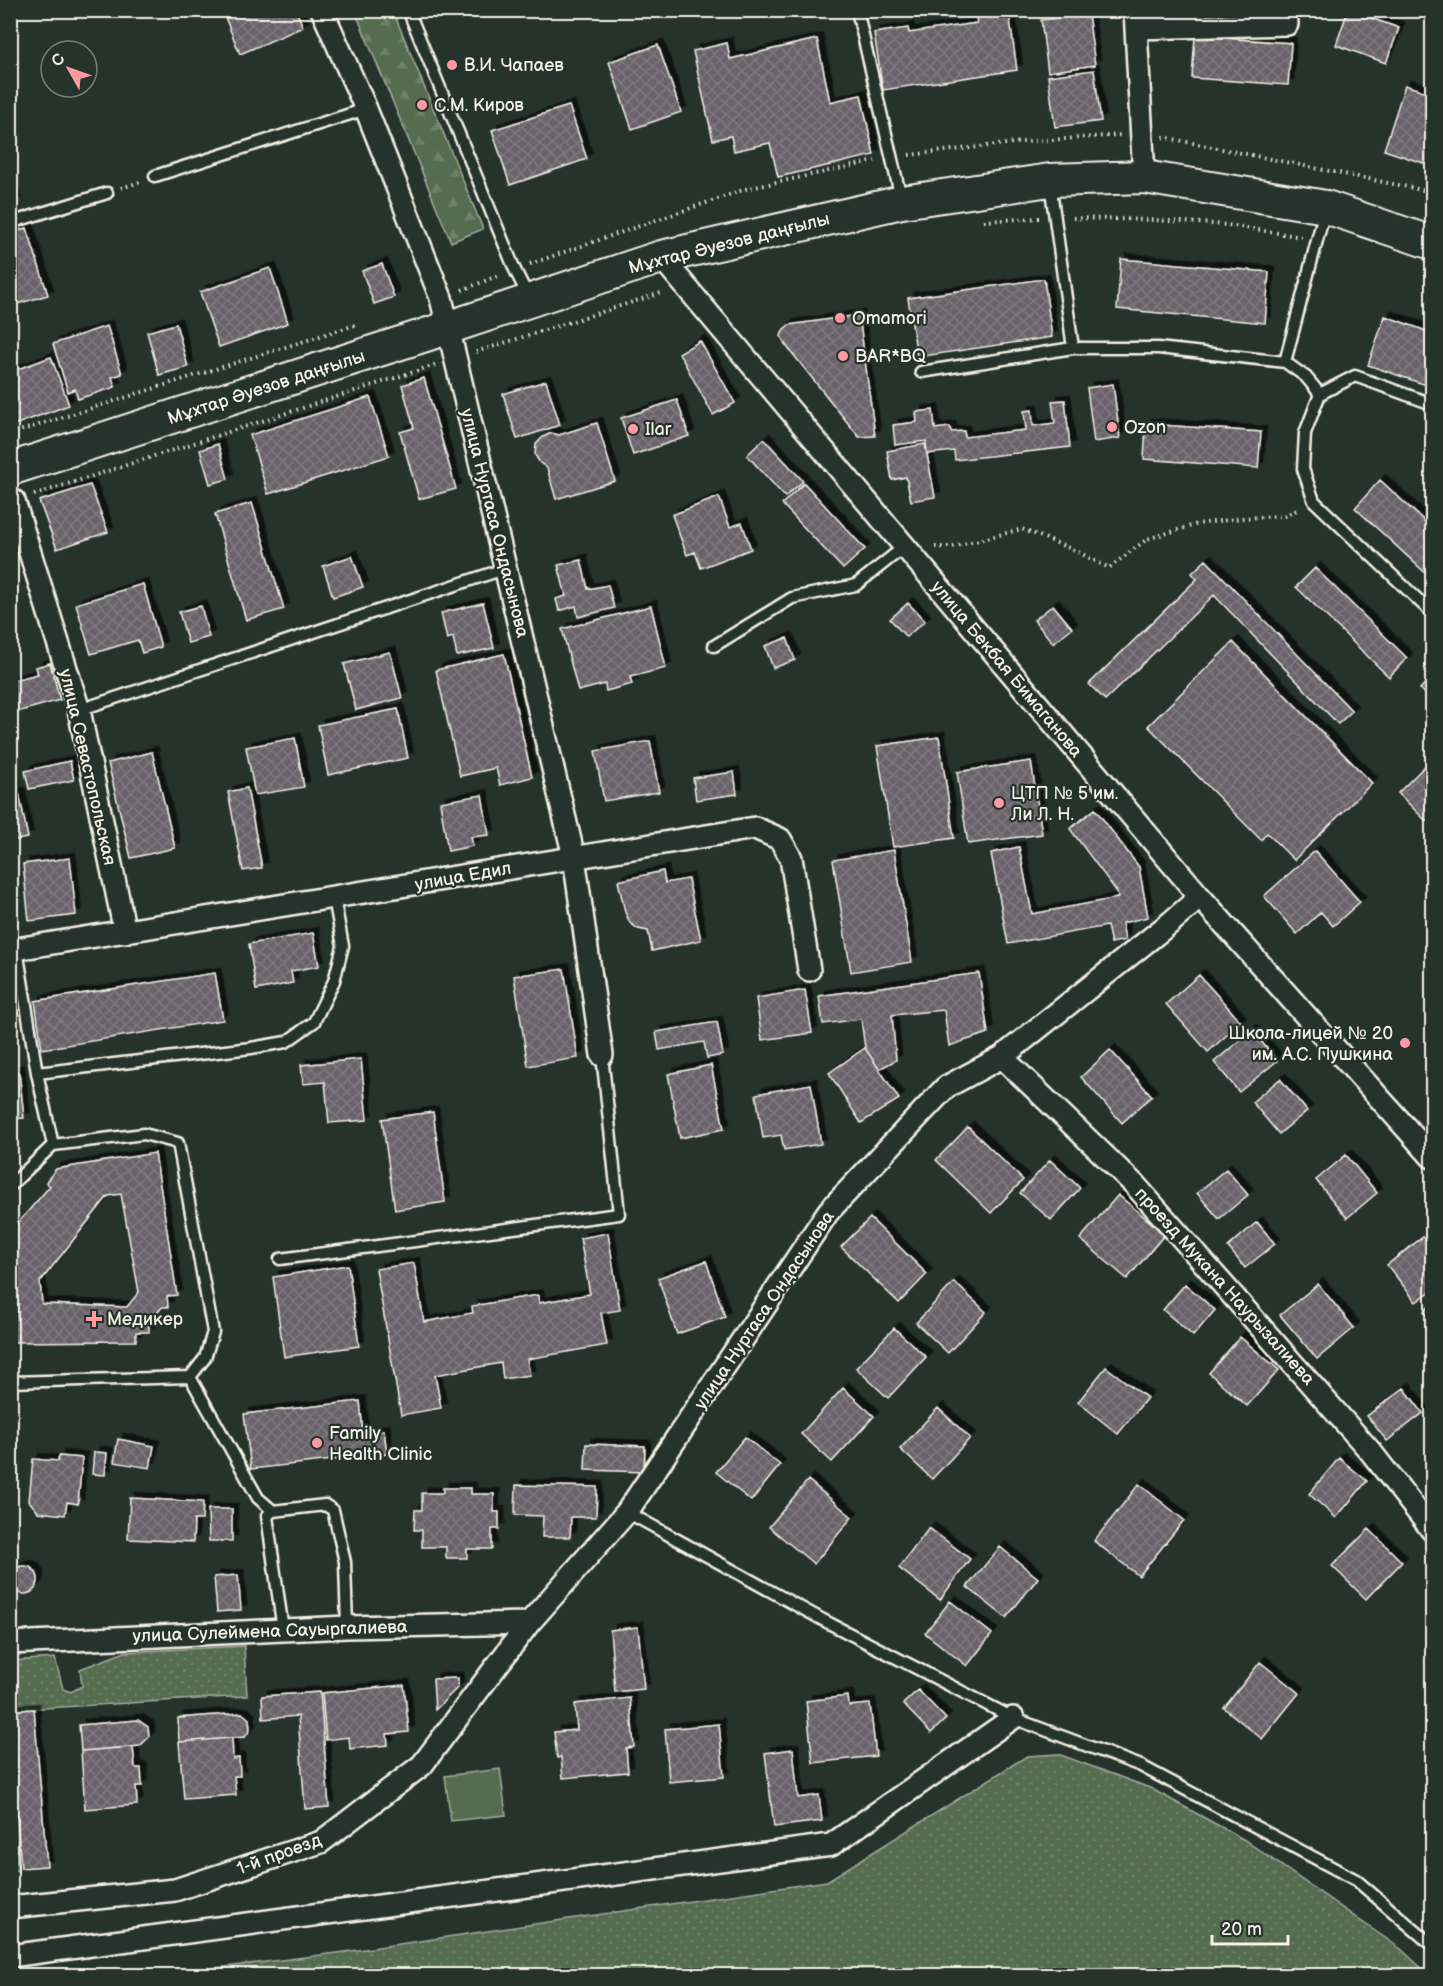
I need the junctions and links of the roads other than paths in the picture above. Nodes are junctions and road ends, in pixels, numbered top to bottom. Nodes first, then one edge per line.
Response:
1 (322, 10) edge
2 (408, 10) edge
3 (857, 10) edge
4 (1286, 10) edge
5 (1136, 19) edge
6 (366, 109) junction
7 (155, 177) road end
8 (1144, 177) junction
9 (1050, 180) junction
10 (106, 193) road end
11 (902, 201) junction
12 (1326, 207) junction
13 (10, 223) edge
14 (1432, 243) edge
15 (661, 257) junction
16 (530, 301) junction
17 (447, 328) junction
18 (1073, 348) junction
19 (1285, 362) junction
20 (921, 372) dead end
21 (1320, 394) junction
22 (1432, 404) edge
23 (10, 470) edge
24 (14, 501) dead end
25 (904, 547) junction
26 (507, 568) junction
27 (1432, 613) edge
28 (714, 646) dead end
29 (79, 710) junction
30 (574, 857) junction
31 (1200, 897) junction
32 (334, 898) junction
33 (125, 932) junction
34 (14, 950) edge
35 (809, 970) dead end
36 (602, 1055) joint
37 (1002, 1058) junction
38 (37, 1073) junction
39 (53, 1145) junction
40 (1432, 1157) edge
41 (10, 1186) edge
42 (280, 1259) dead end
43 (190, 1377) junction
44 (10, 1382) edge
45 (273, 1511) junction
46 (627, 1512) junction
47 (1432, 1530) edge
48 (530, 1623) junction
49 (347, 1627) junction
50 (283, 1630) junction
51 (10, 1642) edge
52 (1013, 1718) junction
53 (10, 1907) edge
54 (1432, 1945) edge
55 (10, 1956) edge

1 - 6 street, улица Нуртаса Ондасынова
2 - 16 lane
3 - 11 lane
4 - 5 street
5 - 8 street
6 - 7 lane
6 - 17 street, улица Нуртаса Ондасынова
8 - 9 main road, Мұхтар Әуезов даңғылы
8 - 12 main road, Мұхтар Әуезов даңғылы
9 - 11 main road, Мұхтар Әуезов даңғылы
9 - 18 lane
10 - 13 lane
11 - 15 main road, Мұхтар Әуезов даңғылы
12 - 14 main road, Мұхтар Әуезов даңғылы
12 - 19 lane
15 - 16 main road, Мұхтар Әуезов даңғылы
15 - 25 street, улица Бекбая Бимаганова
16 - 17 main road, Мұхтар Әуезов даңғылы
17 - 23 main road, Мұхтар Әуезов даңғылы
17 - 26 street, улица Нуртаса Ондасынова
18 - 19 lane
18 - 20 lane
19 - 21 lane
21 - 22 lane
21 - 27 lane
24 - 29 street, улица Севастопольская
25 - 28 lane
25 - 31 street, улица Бекбая Бимаганова
26 - 29 lane
26 - 30 street, улица Нуртаса Ондасынова
29 - 33 street, улица Севастопольская
30 - 32 street, улица Едил
30 - 35 street, улица Едил
30 - 36 street, улица Нуртаса Ондасынова
31 - 37 street, улица Нуртаса Ондасынова
31 - 40 street, улица Бекбая Бимаганова
32 - 33 street, улица Едил
32 - 38 lane
33 - 34 street, улица Едил
34 - 38 lane
36 - 42 lane
37 - 46 street, улица Нуртаса Ондасынова
37 - 47 street, проезд Мукана Наурызалиева
38 - 39 lane
39 - 41 lane
39 - 43 lane
43 - 44 lane
43 - 45 lane
45 - 49 lane
45 - 50 lane
46 - 48 street, улица Нуртаса Ондасынова
46 - 52 lane
48 - 49 street, улица Сулеймена Сауыргалиева
48 - 53 street, 1-й проезд
49 - 50 street, улица Сулеймена Сауыргалиева
50 - 51 street, улица Сулеймена Сауыргалиева
52 - 54 lane
52 - 55 street

